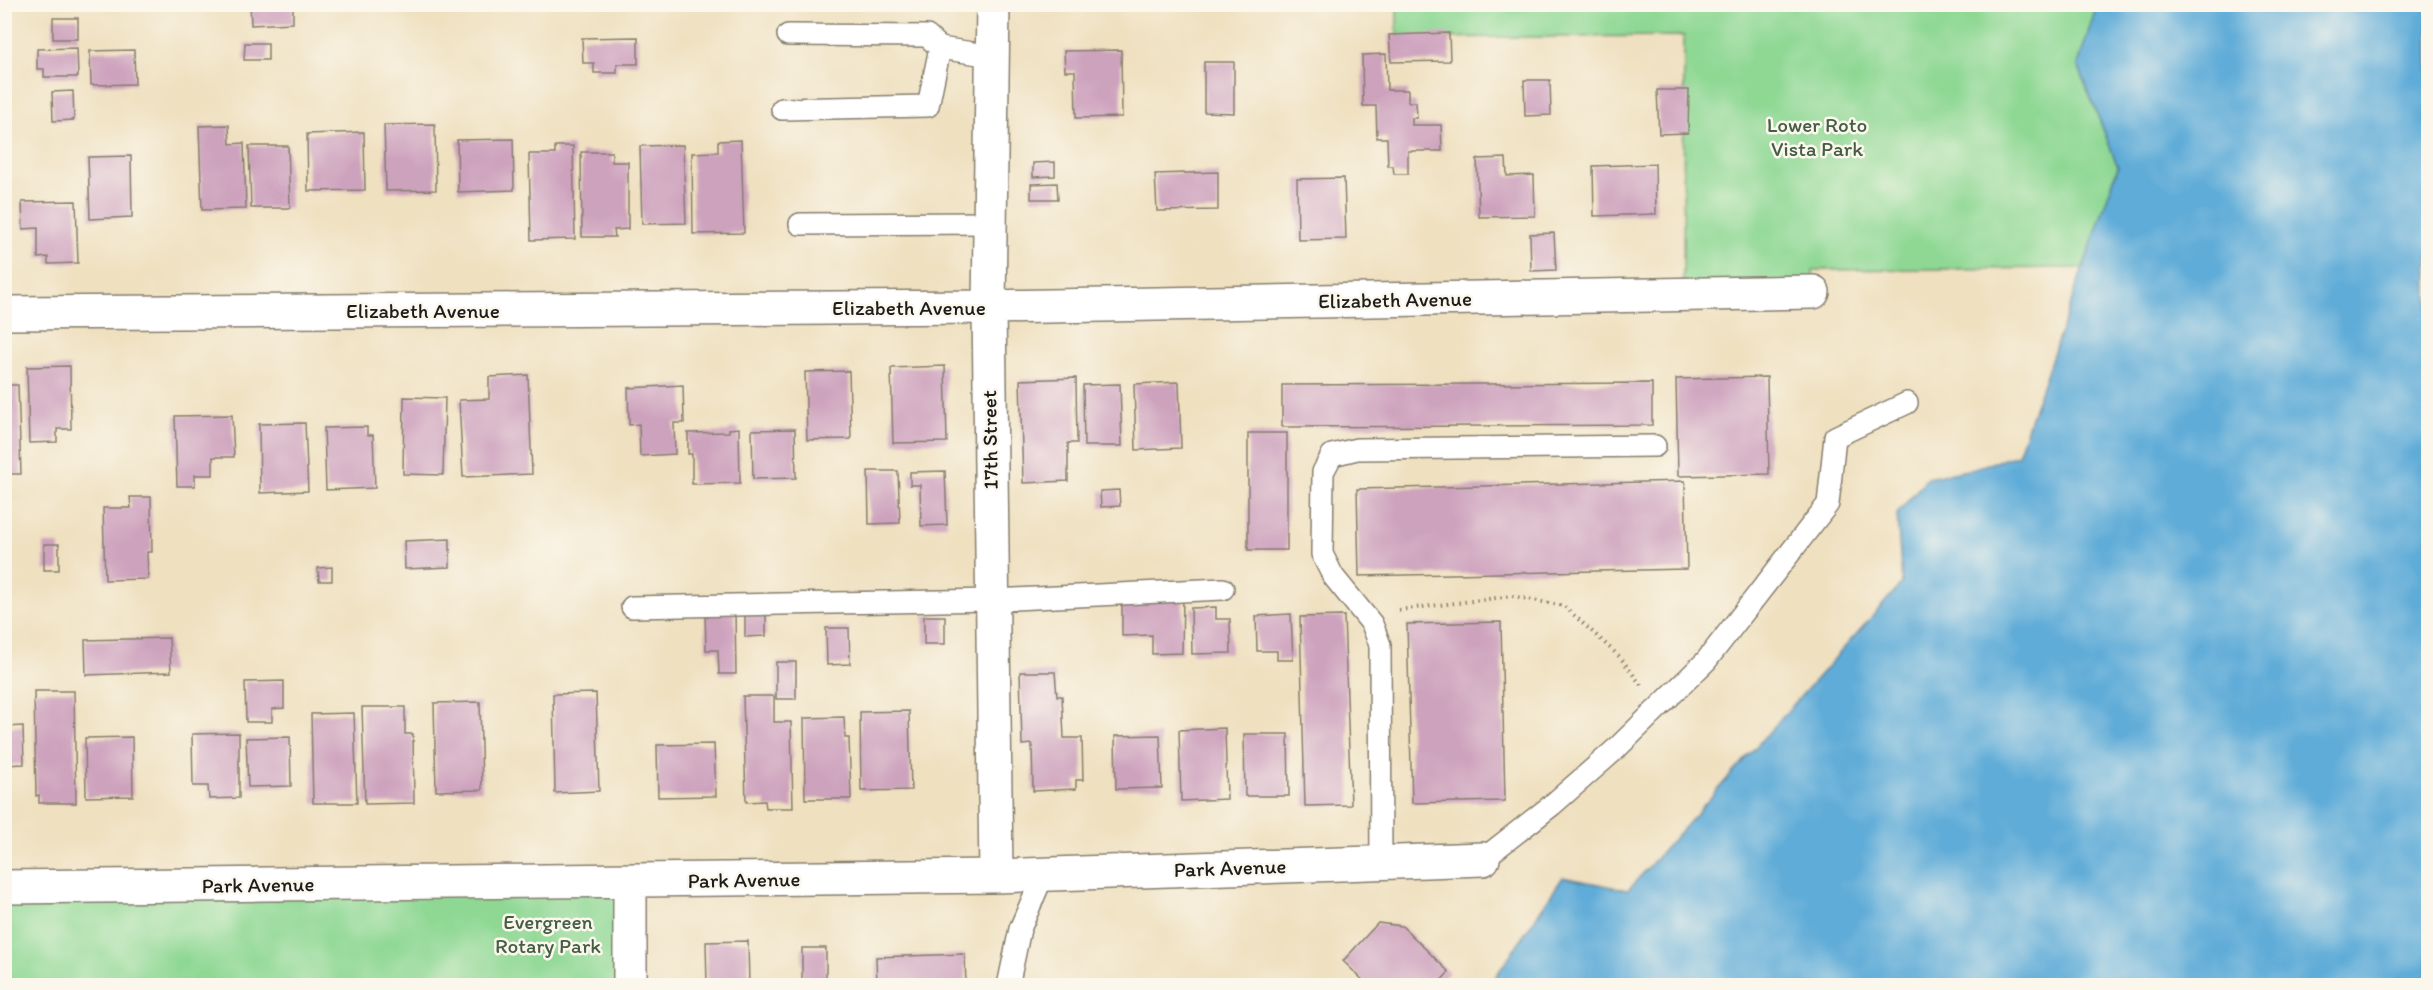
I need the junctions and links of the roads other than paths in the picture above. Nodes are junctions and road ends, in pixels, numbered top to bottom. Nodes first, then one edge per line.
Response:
1 (993, 4) edge
2 (788, 35) dead end
3 (940, 48) junction
4 (992, 56) junction
5 (782, 109) dead end
6 (990, 223) junction
7 (800, 224) dead end
8 (1813, 292) dead end
9 (989, 307) junction
10 (4, 314) edge
11 (1907, 403) dead end
12 (1655, 447) dead end
13 (1223, 589) dead end
14 (993, 600) junction
15 (632, 607) dead end
16 (1483, 859) joint
17 (1381, 863) junction
18 (1043, 875) junction
19 (996, 876) junction
20 (630, 881) junction
21 (4, 887) edge
22 (630, 986) edge
23 (1008, 986) edge

1 - 4 street, 17th Street
2 - 3 lane
3 - 4 lane
3 - 5 lane
4 - 6 street, 17th Street
6 - 7 lane
6 - 9 street, 17th Street
8 - 9 street, Elizabeth Avenue
9 - 10 street, Elizabeth Avenue
9 - 14 street, 17th Street
11 - 16 lane
12 - 17 lane
13 - 14 lane
14 - 15 lane
14 - 19 street, 17th Street
16 - 17 street, Park Avenue
17 - 18 street, Park Avenue
18 - 19 street, Park Avenue
18 - 23 lane
19 - 20 street, Park Avenue
20 - 21 street, Park Avenue
20 - 22 street

